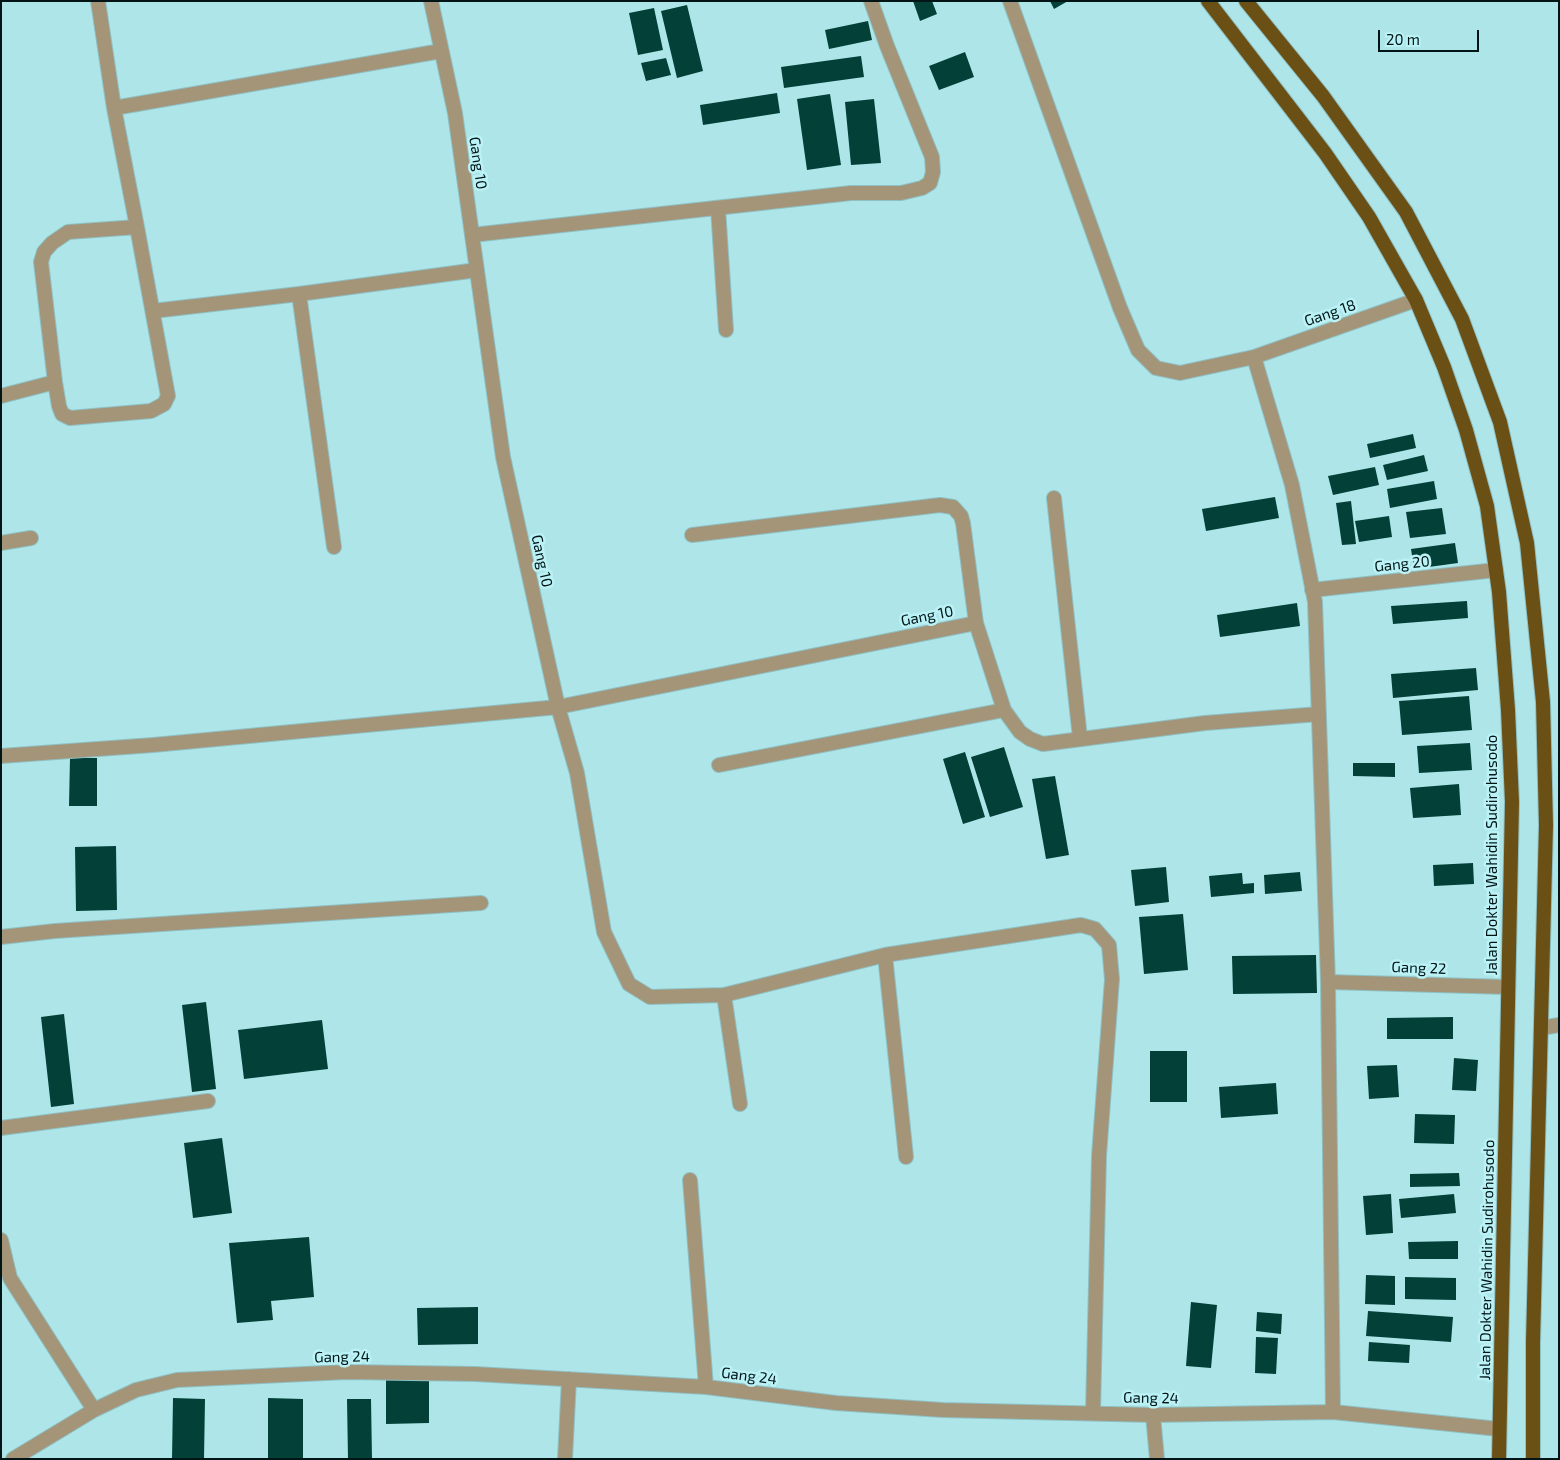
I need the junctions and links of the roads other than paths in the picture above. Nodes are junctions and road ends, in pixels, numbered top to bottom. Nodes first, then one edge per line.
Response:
1 (98, 1) edge
2 (431, 1) edge
3 (871, 1) edge
4 (1010, 1) edge
5 (1208, 1) edge
6 (1246, 1) edge
7 (441, 51) junction
8 (114, 108) junction
9 (718, 208) junction
10 (137, 227) junction
11 (472, 235) junction
12 (477, 270) junction
13 (299, 294) junction
14 (1416, 300) junction
15 (153, 311) junction
16 (726, 330) dead end
17 (1254, 357) junction
18 (55, 382) junction
19 (1, 396) edge
20 (1054, 498) dead end
21 (692, 534) dead end
22 (31, 538) dead end
23 (1, 543) edge
24 (334, 546) dead end
25 (1496, 570) junction
26 (1312, 590) junction
27 (976, 623) junction
28 (558, 707) junction
29 (1004, 710) junction
30 (1319, 714) junction
31 (1080, 738) junction
32 (1, 756) edge
33 (718, 765) dead end
34 (481, 903) dead end
35 (1, 937) edge
36 (884, 955) junction
37 (1328, 982) junction
38 (1508, 987) junction
39 (724, 995) junction
40 (1559, 1025) edge
41 (1541, 1028) junction
42 (208, 1101) dead end
43 (740, 1104) dead end
44 (1, 1128) edge
45 (906, 1157) dead end
46 (690, 1180) dead end
47 (1, 1240) edge
48 (6, 1279) edge
49 (569, 1379) junction
50 (706, 1387) junction
51 (94, 1410) junction
52 (1094, 1412) junction
53 (1333, 1412) junction
54 (1152, 1415) junction
55 (1499, 1428) junction
56 (36, 1452) edge
57 (13, 1459) edge
58 (565, 1459) edge
59 (1156, 1459) edge
60 (1499, 1459) edge
61 (1533, 1459) edge

1 - 8 street
2 - 7 street, Gang 10
3 - 9 street
4 - 17 street, Gang 18
5 - 14 highway, Jalan Dokter Wahidin Sudirohusodo
6 - 41 highway
7 - 8 street
7 - 11 street, Gang 10
8 - 10 street
9 - 11 street
9 - 16 street
10 - 15 street
10 - 18 street
11 - 12 street, Gang 10
12 - 13 street
12 - 28 street, Gang 10
13 - 15 street
13 - 24 street
14 - 17 street, Gang 18
14 - 25 highway, Jalan Dokter Wahidin Sudirohusodo
15 - 18 street
17 - 26 street
18 - 19 street
20 - 31 street
21 - 27 street
22 - 23 street
25 - 26 street, Gang 20
25 - 38 highway, Jalan Dokter Wahidin Sudirohusodo
26 - 30 street
27 - 28 street, Gang 10
27 - 29 street
28 - 32 street
28 - 39 street
29 - 31 street
29 - 33 street
30 - 31 street
30 - 37 street
34 - 35 street
36 - 39 street
36 - 45 street
36 - 52 street
37 - 38 street, Gang 22
37 - 53 street
38 - 55 highway, Jalan Dokter Wahidin Sudirohusodo
39 - 43 street
40 - 41 street
41 - 61 highway
42 - 44 street
46 - 50 street
47 - 48 street
48 - 51 street
49 - 50 street, Gang 24
49 - 51 street, Gang 24
49 - 58 street
50 - 52 street, Gang 24
51 - 56 street, Gang 24
52 - 54 street, Gang 24
53 - 54 street, Gang 24
53 - 55 street, Gang 24
54 - 59 street
55 - 60 highway, Jalan Dokter Wahidin Sudirohusodo
56 - 57 street, Gang 24

